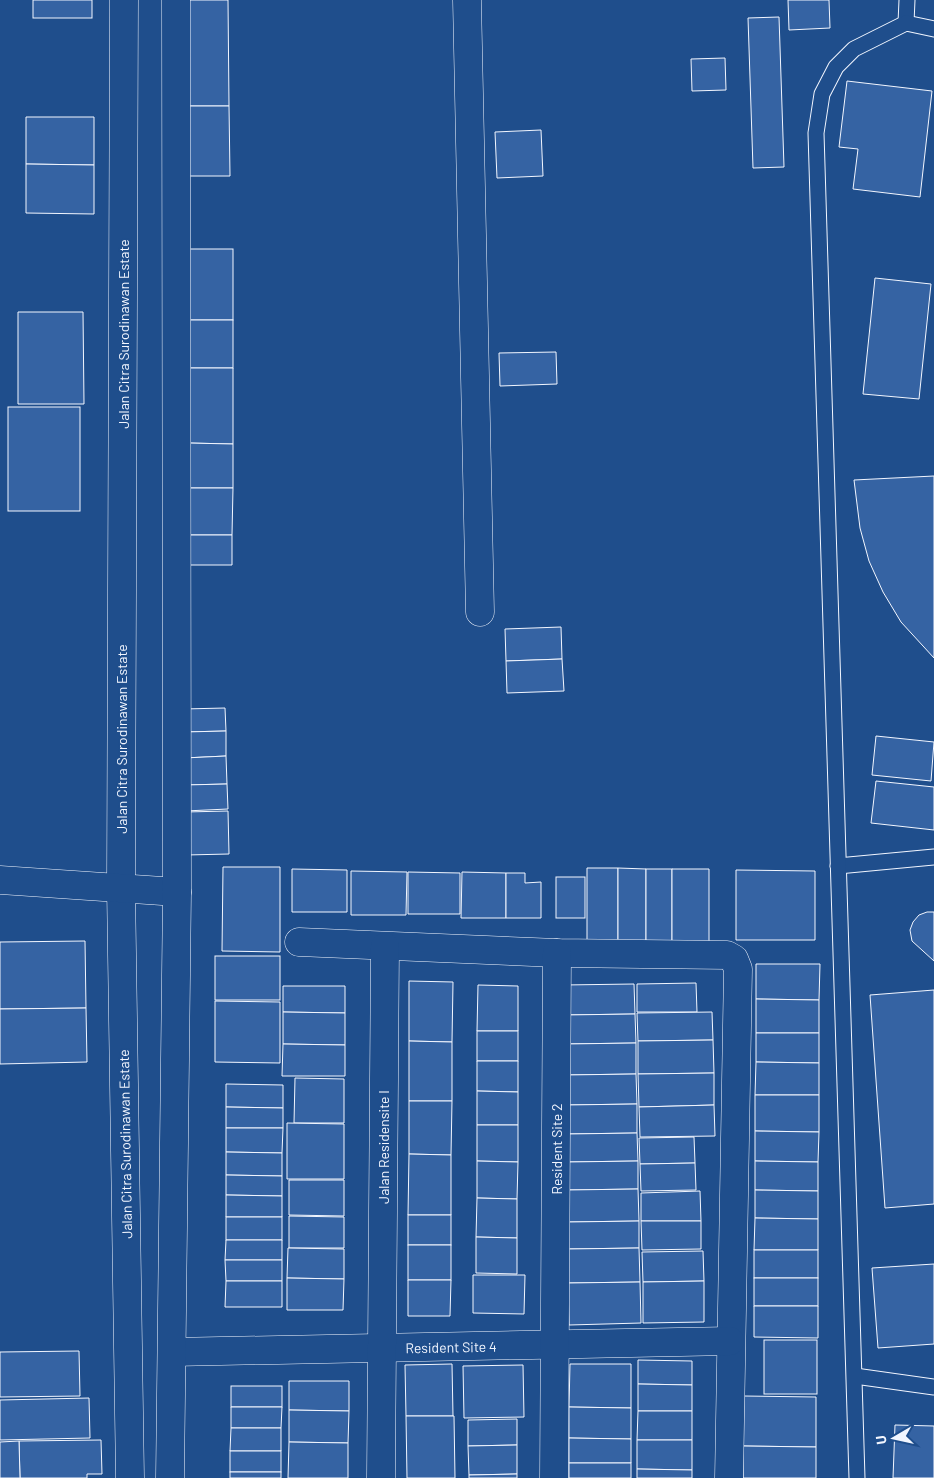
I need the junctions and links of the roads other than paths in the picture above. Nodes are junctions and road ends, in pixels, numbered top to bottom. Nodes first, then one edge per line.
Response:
1 (124, 0) edge
2 (176, 0) edge
3 (467, 0) edge
4 (908, 0) edge
5 (906, 23) junction
6 (934, 29) edge
7 (480, 612) dead end
8 (934, 857) edge
9 (838, 866) junction
10 (0, 880) edge
11 (121, 888) junction
12 (176, 892) junction
13 (299, 942) dead end
14 (385, 947) junction
15 (557, 953) junction
16 (730, 1341) junction
17 (555, 1345) junction
18 (382, 1348) junction
19 (172, 1352) junction
20 (855, 1376) junction
21 (934, 1387) edge
22 (130, 1478) edge
23 (170, 1478) edge
24 (381, 1478) edge
25 (554, 1478) edge
26 (729, 1478) edge
27 (857, 1478) edge

1 - 11 street, Jalan Citra Surodinawan Estate
2 - 12 street
3 - 7 street
4 - 5 lane
5 - 6 lane
5 - 9 lane
8 - 9 lane
9 - 20 lane
10 - 11 street
11 - 12 street
11 - 22 street, Jalan Citra Surodinawan Estate
12 - 19 street
13 - 14 street
14 - 15 street
14 - 18 street, Jalan Residensite I
15 - 16 street
15 - 17 street, Resident Site 2
16 - 17 street, Resident Site 4
16 - 26 street
17 - 18 street, Resident Site 4
17 - 25 street, Resident Site 2
18 - 19 street, Resident Site 4
18 - 24 street, Jalan Residensite I
19 - 23 street
20 - 21 lane
20 - 27 lane

